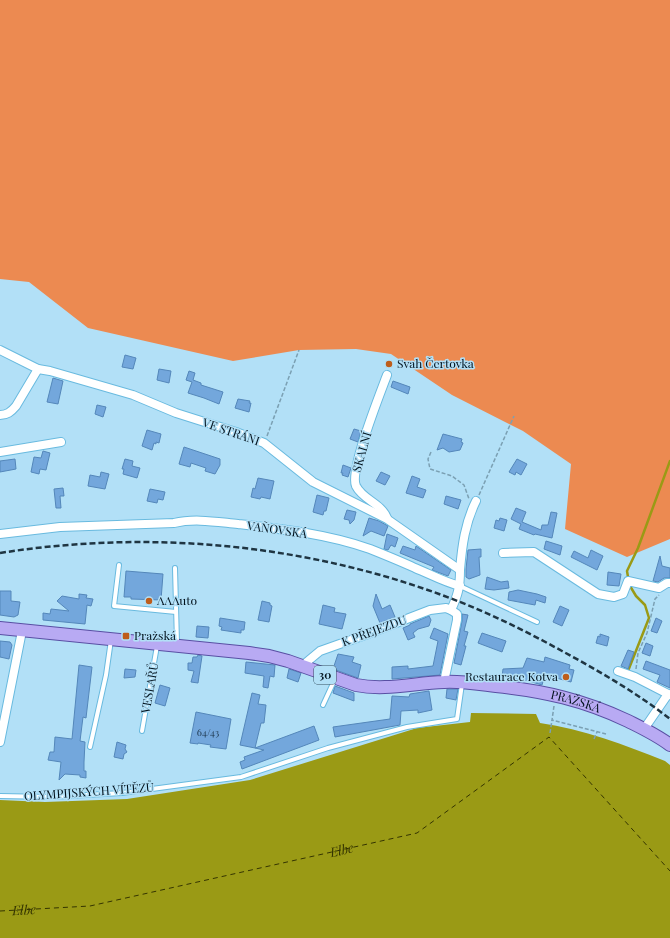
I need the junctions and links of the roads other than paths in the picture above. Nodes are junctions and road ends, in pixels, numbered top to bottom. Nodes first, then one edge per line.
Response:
1 (0, 350) edge
2 (38, 369) junction
3 (387, 375) dead end
4 (0, 415) edge
5 (61, 442) dead end
6 (0, 452) edge
7 (476, 501) road end
8 (387, 519) junction
9 (0, 534) edge
10 (503, 553) dead end
11 (119, 565) dead end
12 (175, 568) dead end
13 (460, 570) junction
14 (670, 583) edge
15 (460, 586) junction
16 (451, 610) junction
17 (176, 612) junction
18 (537, 622) dead end
19 (0, 628) edge
20 (22, 630) junction
21 (111, 639) junction
22 (158, 644) junction
23 (177, 646) junction
24 (302, 666) junction
25 (618, 671) dead end
26 (335, 678) junction
27 (444, 682) junction
28 (462, 683) junction
29 (669, 694) edge
30 (323, 705) dead end
31 (644, 729) junction
32 (142, 731) dead end
33 (0, 742) edge
34 (670, 745) edge
35 (90, 747) dead end
36 (0, 796) edge

1 - 2 street, VE STRÁNI
2 - 4 street
2 - 8 street, VE STRÁNI
3 - 8 street, SKALNÍ
5 - 6 street
7 - 13 street
8 - 13 street, VE STRÁNI
9 - 15 street, VAŇOVSKÁ
10 - 14 street
11 - 17 lane
12 - 17 lane
13 - 15 street
15 - 16 street
15 - 18 lane, VAŇOVSKÁ
16 - 24 street, K PŘEJEZDU
16 - 27 street
17 - 23 lane
19 - 20 main road, PRAŽSKÁ / 30
20 - 21 main road, PRAŽSKÁ / 30
20 - 33 street
21 - 22 main road, PRAŽSKÁ / 30
21 - 35 lane
22 - 23 main road, PRAŽSKÁ / 30
22 - 32 lane, VESLAŘŮ
23 - 24 main road, PRAŽSKÁ / 30
24 - 26 main road, PRAŽSKÁ / 30
25 - 29 street
26 - 27 main road, PRAŽSKÁ / 30
26 - 30 lane
27 - 28 main road, PRAŽSKÁ / 30
28 - 31 main road, PRAŽSKÁ / 30
28 - 36 lane, OLYMPIJSKÝCH VÍTĚZŮ
29 - 31 street
31 - 34 main road, PRAŽSKÁ / 30

